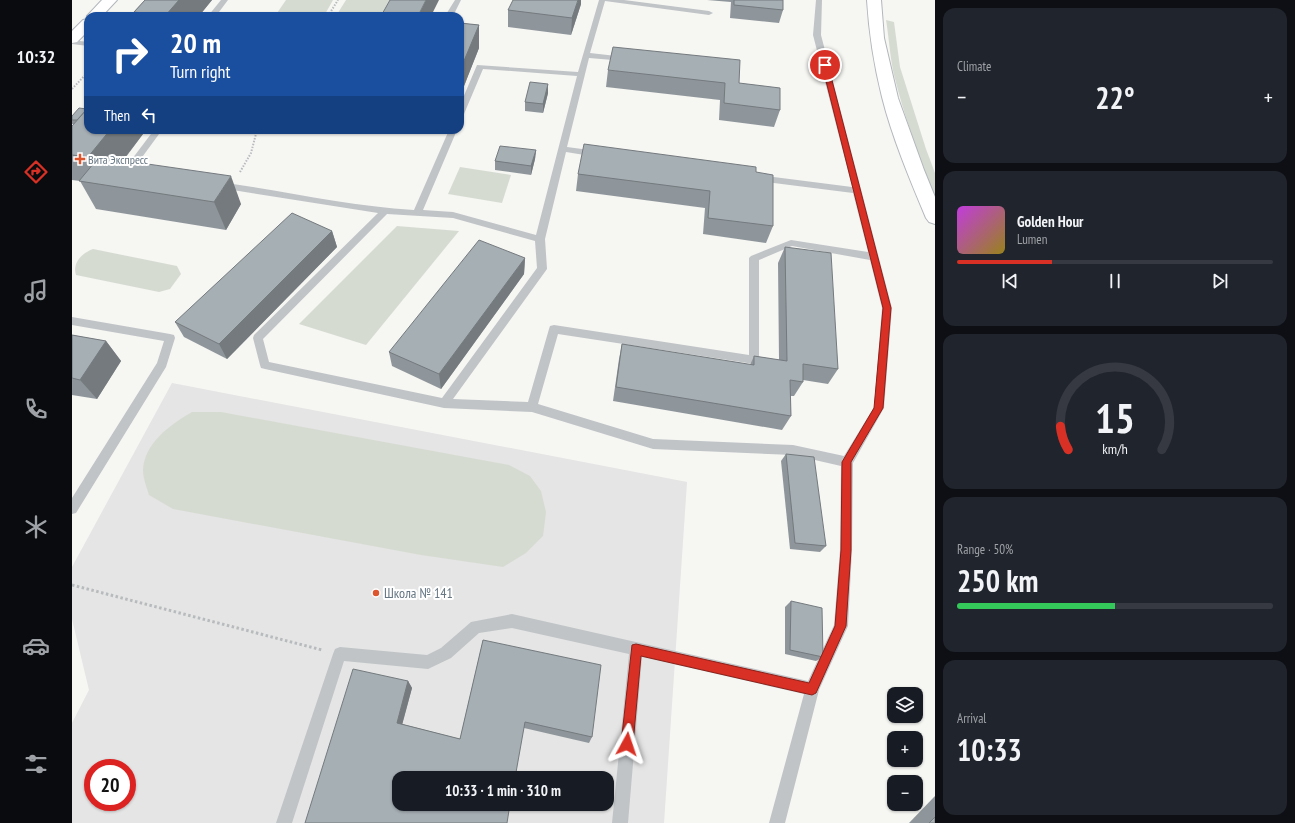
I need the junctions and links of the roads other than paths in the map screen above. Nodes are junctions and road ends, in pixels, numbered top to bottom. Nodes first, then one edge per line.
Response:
1 (110, 0) edge
2 (225, 0) edge
3 (458, 0) edge
4 (602, 0) edge
5 (608, 0) edge
6 (819, 0) edge
7 (874, 0) edge
8 (98, 12) edge
9 (215, 12) edge
10 (451, 12) edge
11 (709, 13) dead end
12 (84, 26) edge
13 (72, 40) edge
14 (84, 43) edge
15 (586, 55) junction
16 (632, 60) edge
17 (581, 74) junction
18 (464, 105) edge
19 (155, 134) edge
20 (451, 134) edge
21 (562, 149) junction
22 (609, 156) edge
23 (134, 174) edge
24 (751, 176) edge
25 (209, 184) edge
26 (857, 191) junction
27 (384, 211) junction
28 (417, 213) junction
29 (935, 218) edge
30 (540, 240) junction
31 (875, 257) junction
32 (72, 321) edge
33 (444, 403) junction
34 (532, 407) junction
35 (847, 462) junction
36 (72, 509) edge
37 (636, 649) junction
38 (812, 689) junction
39 (284, 823) edge
40 (620, 823) edge
41 (777, 823) edge

1 - 8 street
2 - 9 lane
3 - 10 lane
4 - 15 lane
5 - 11 lane
6 - 26 lane
7 - 29 street
12 - 13 street
13 - 14 lane
15 - 16 lane
15 - 17 lane
17 - 18 lane
17 - 21 lane
19 - 23 lane
20 - 28 lane
21 - 22 lane
21 - 30 lane
24 - 26 lane
25 - 27 lane
26 - 31 lane
27 - 28 lane
27 - 33 lane
28 - 30 lane
30 - 33 lane
31 - 34 lane
31 - 35 lane
32 - 36 lane
33 - 34 lane
34 - 35 lane
35 - 38 lane
37 - 38 lane
37 - 39 lane
37 - 40 lane
38 - 41 lane

